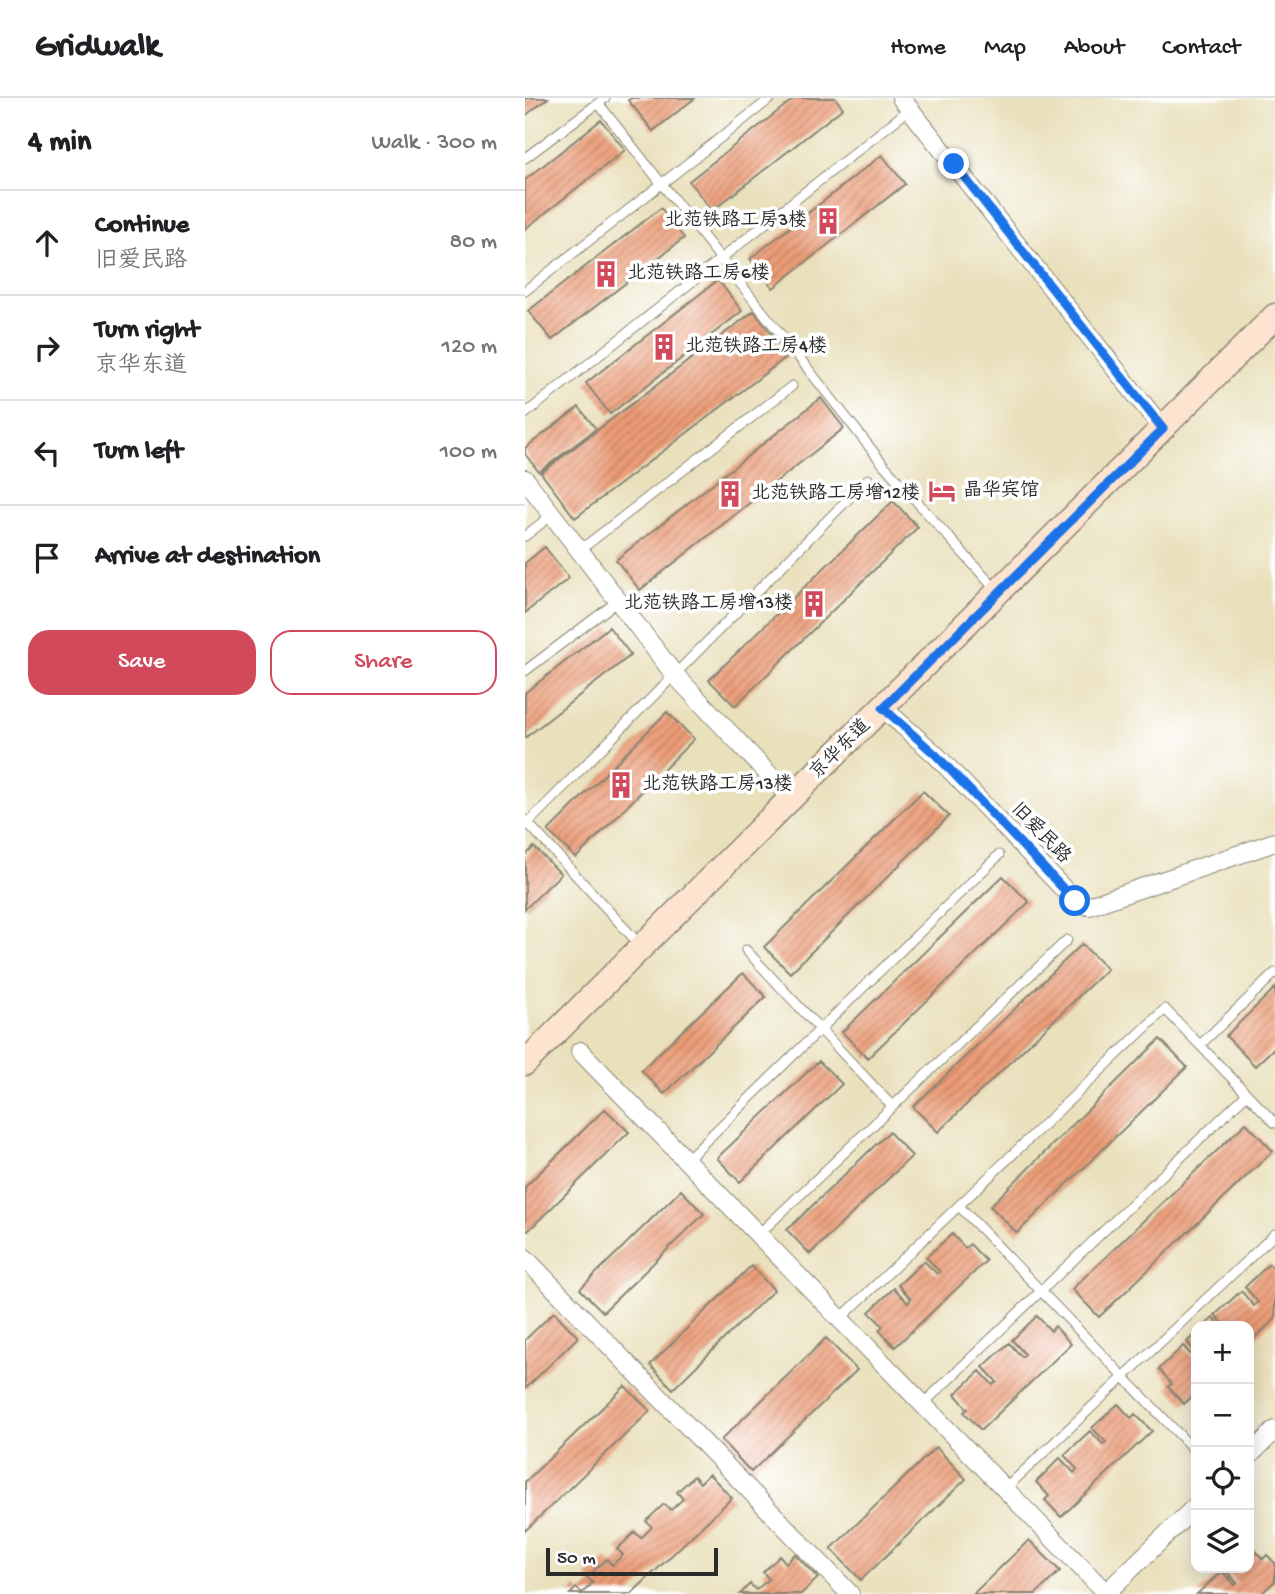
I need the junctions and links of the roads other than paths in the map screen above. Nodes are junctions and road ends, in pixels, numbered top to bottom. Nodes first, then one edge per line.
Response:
1 (771, 98) edge
2 (601, 100) edge
3 (906, 103) edge
4 (525, 158) edge
5 (664, 184) junction
6 (722, 258) junction
7 (525, 291) edge
8 (1275, 316) edge
9 (792, 386) dead end
10 (525, 414) edge
11 (1163, 429) junction
12 (525, 479) edge
13 (868, 479) dead end
14 (553, 514) junction
15 (525, 536) edge
16 (580, 550) junction
17 (999, 593) junction
18 (619, 600) junction
19 (525, 671) edge
20 (674, 674) junction
21 (883, 708) junction
22 (792, 799) junction
23 (526, 823) edge
24 (1275, 842) edge
25 (999, 855) dead end
26 (1067, 940) dead end
27 (642, 947) junction
28 (746, 950) dead end
29 (1275, 973) edge
30 (820, 1029) junction
31 (1200, 1045) junction
32 (580, 1051) dead end
33 (525, 1063) edge
34 (1247, 1094) junction
35 (893, 1106) junction
36 (1275, 1123) edge
37 (686, 1160) junction
38 (959, 1206) junction
39 (759, 1234) junction
40 (1275, 1234) edge
41 (525, 1258) edge
42 (1041, 1290) junction
43 (840, 1319) junction
44 (1123, 1376) junction
45 (924, 1403) junction
46 (1275, 1430) edge
47 (1191, 1447) edge
48 (1254, 1451) edge
49 (1005, 1489) junction
50 (1192, 1510) edge
51 (850, 1594) edge

1 - 5 lane
2 - 4 lane
2 - 5 lane
3 - 6 lane
3 - 11 street
5 - 6 lane
5 - 7 lane
6 - 10 lane
6 - 17 lane
8 - 11 main road, 京华东道
9 - 16 lane
11 - 17 main road, 京华东道
12 - 14 street
13 - 20 lane
14 - 15 lane
14 - 16 street
16 - 18 street
17 - 21 main road, 京华东道
18 - 19 lane
18 - 20 street
20 - 22 street
20 - 23 lane
21 - 22 main road, 京华东道
21 - 24 street, 旧爱民路
22 - 27 main road, 京华东道
23 - 27 lane
25 - 30 lane
26 - 35 lane
27 - 33 main road, 京华东道
28 - 30 lane
29 - 31 lane
30 - 35 lane
30 - 37 lane
31 - 34 lane
31 - 38 lane
32 - 37 street
34 - 36 lane
34 - 42 lane
35 - 39 lane
37 - 39 street
38 - 42 lane
38 - 43 lane
39 - 43 street
40 - 44 lane
41 - 51 street
42 - 44 lane
42 - 45 lane
43 - 45 street
44 - 47 lane
44 - 49 lane
45 - 49 street
46 - 48 street
49 - 50 street

